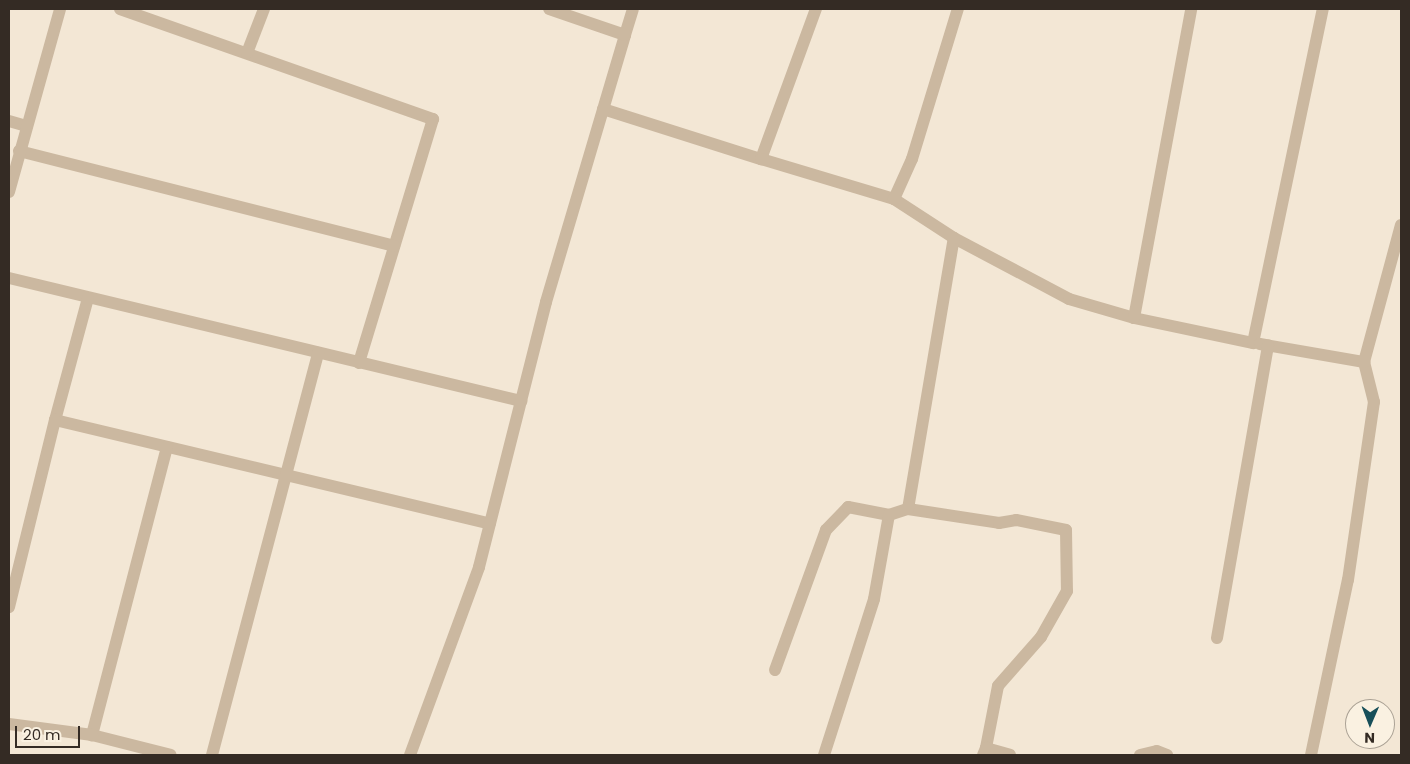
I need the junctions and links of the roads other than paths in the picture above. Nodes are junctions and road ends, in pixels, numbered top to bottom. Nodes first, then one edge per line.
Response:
1 (60, 9) edge
2 (120, 9) edge
3 (264, 9) edge
4 (549, 9) edge
5 (633, 9) edge
6 (816, 9) edge
7 (958, 9) edge
8 (1191, 9) edge
9 (1323, 9) edge
10 (625, 35) junction
11 (247, 53) junction
12 (603, 109) junction
13 (9, 121) edge
14 (26, 126) junction
15 (19, 151) junction
16 (761, 159) junction
17 (9, 192) edge
18 (894, 199) junction
19 (1401, 226) edge
20 (954, 238) junction
21 (394, 246) junction
22 (9, 278) edge
23 (88, 298) junction
24 (1134, 318) junction
25 (1253, 343) junction
26 (1268, 345) junction
27 (318, 353) junction
28 (1364, 362) junction
29 (359, 363) junction
30 (521, 400) junction
31 (55, 420) junction
32 (167, 447) junction
33 (285, 476) junction
34 (908, 509) junction
35 (889, 515) junction
36 (490, 524) junction
37 (9, 606) edge
38 (1217, 638) dead end
39 (775, 670) dead end
40 (9, 724) edge
41 (92, 735) junction
42 (985, 752) edge
43 (171, 755) edge
44 (212, 755) edge
45 (410, 755) edge
46 (824, 755) edge
47 (1010, 755) edge
48 (1140, 755) edge
49 (1167, 755) edge
50 (1311, 755) edge

1 - 14 street
2 - 11 street
3 - 11 street
4 - 10 street
5 - 10 street
6 - 16 street
7 - 18 street
8 - 24 street
9 - 25 street
10 - 12 street
11 - 21 street
12 - 16 street
12 - 30 street
13 - 14 street
14 - 15 street
15 - 17 street
15 - 21 street
16 - 18 street
18 - 20 street
19 - 28 street
20 - 24 street
20 - 34 street
21 - 29 street
22 - 23 street
23 - 27 street
23 - 31 street
24 - 25 street
25 - 26 street
26 - 28 street
26 - 38 street
27 - 29 street
27 - 33 street
28 - 50 street
29 - 30 street
30 - 36 street
31 - 32 street
31 - 37 street
32 - 33 street
32 - 41 street
33 - 36 street
33 - 44 street
34 - 35 street
34 - 42 street
35 - 39 street
35 - 46 street
36 - 45 street
40 - 41 street
41 - 43 street
42 - 47 street
48 - 49 street

